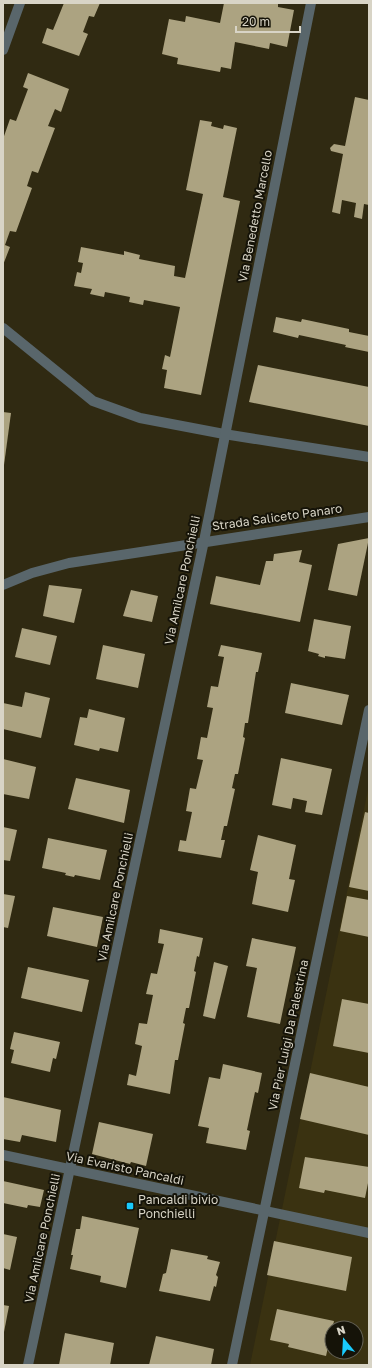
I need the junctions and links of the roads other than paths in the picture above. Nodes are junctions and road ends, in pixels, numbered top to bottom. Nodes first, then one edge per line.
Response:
1 (20, 3) edge
2 (311, 3) edge
3 (3, 50) edge
4 (3, 328) edge
5 (224, 434) junction
6 (369, 457) edge
7 (369, 517) edge
8 (204, 541) junction
9 (3, 585) edge
10 (369, 710) edge
11 (3, 1155) edge
12 (70, 1169) junction
13 (265, 1212) junction
14 (369, 1234) edge
15 (28, 1365) edge
16 (232, 1365) edge

1 - 3 street
2 - 5 street, Via Benedetto Marcello
4 - 5 street
5 - 6 street
5 - 8 street, Via Amilcare Ponchielli
7 - 8 street, Strada Saliceto Panaro
8 - 9 street, Strada Saliceto Panaro
8 - 12 street, Via Amilcare Ponchielli
10 - 13 street, Via Pier Luigi Da Palestrina
11 - 12 street, Via Evaristo Pancaldi
12 - 13 street, Via Evaristo Pancaldi
12 - 15 street, Via Amilcare Ponchielli
13 - 14 street, Via Evaristo Pancaldi
13 - 16 street, Via Pier Luigi Da Palestrina

